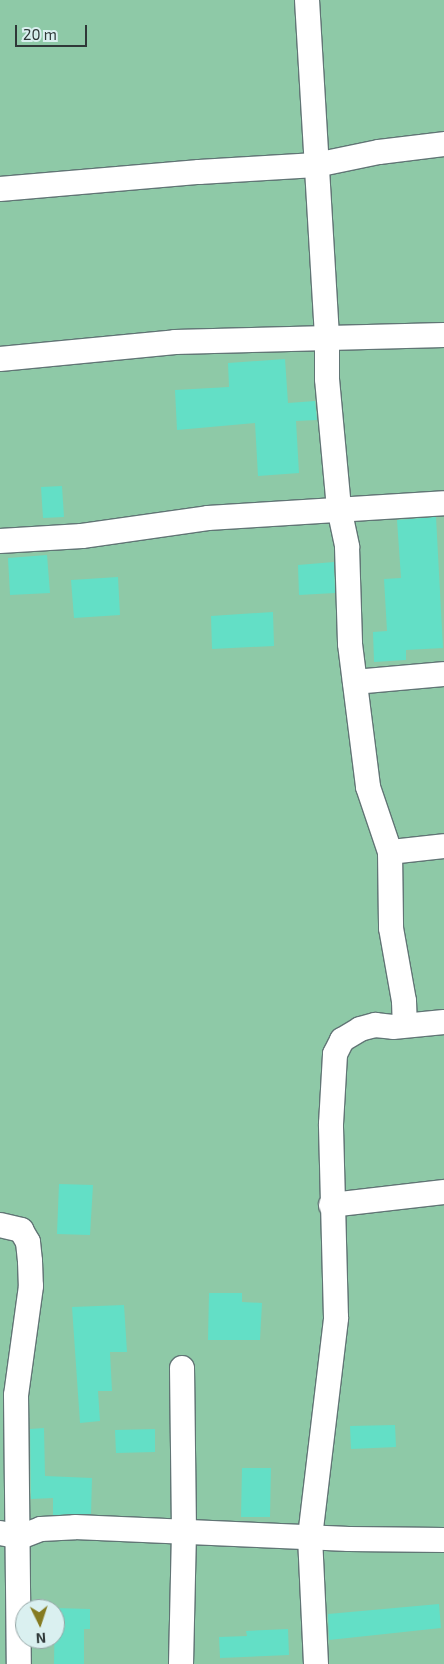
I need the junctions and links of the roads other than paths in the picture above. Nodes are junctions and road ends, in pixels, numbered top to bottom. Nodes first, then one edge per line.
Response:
1 (307, 0) edge
2 (444, 144) edge
3 (316, 165) junction
4 (0, 189) edge
5 (444, 335) edge
6 (327, 338) junction
7 (0, 359) edge
8 (444, 503) edge
9 (339, 508) junction
10 (0, 541) edge
11 (444, 674) edge
12 (355, 682) junction
13 (444, 846) edge
14 (390, 852) junction
15 (444, 1022) edge
16 (405, 1025) junction
17 (444, 1192) edge
18 (331, 1205) junction
19 (0, 1225) edge
20 (182, 1368) dead end
21 (8, 1395) edge
22 (184, 1531) junction
23 (10, 1535) edge
24 (310, 1537) junction
25 (444, 1540) edge
26 (19, 1664) edge
27 (181, 1664) edge
28 (316, 1664) edge

1 - 3 street
2 - 3 street
3 - 4 street
3 - 6 street
5 - 6 street
6 - 7 street
6 - 9 street
8 - 9 street
9 - 10 street
9 - 12 street
11 - 12 street
12 - 14 street
13 - 14 street
14 - 16 street
15 - 16 street
16 - 18 street
17 - 18 street
18 - 24 street
19 - 21 street
20 - 22 street
21 - 23 street
22 - 23 street
22 - 24 street
22 - 27 street
23 - 26 street
24 - 25 street
24 - 28 street

